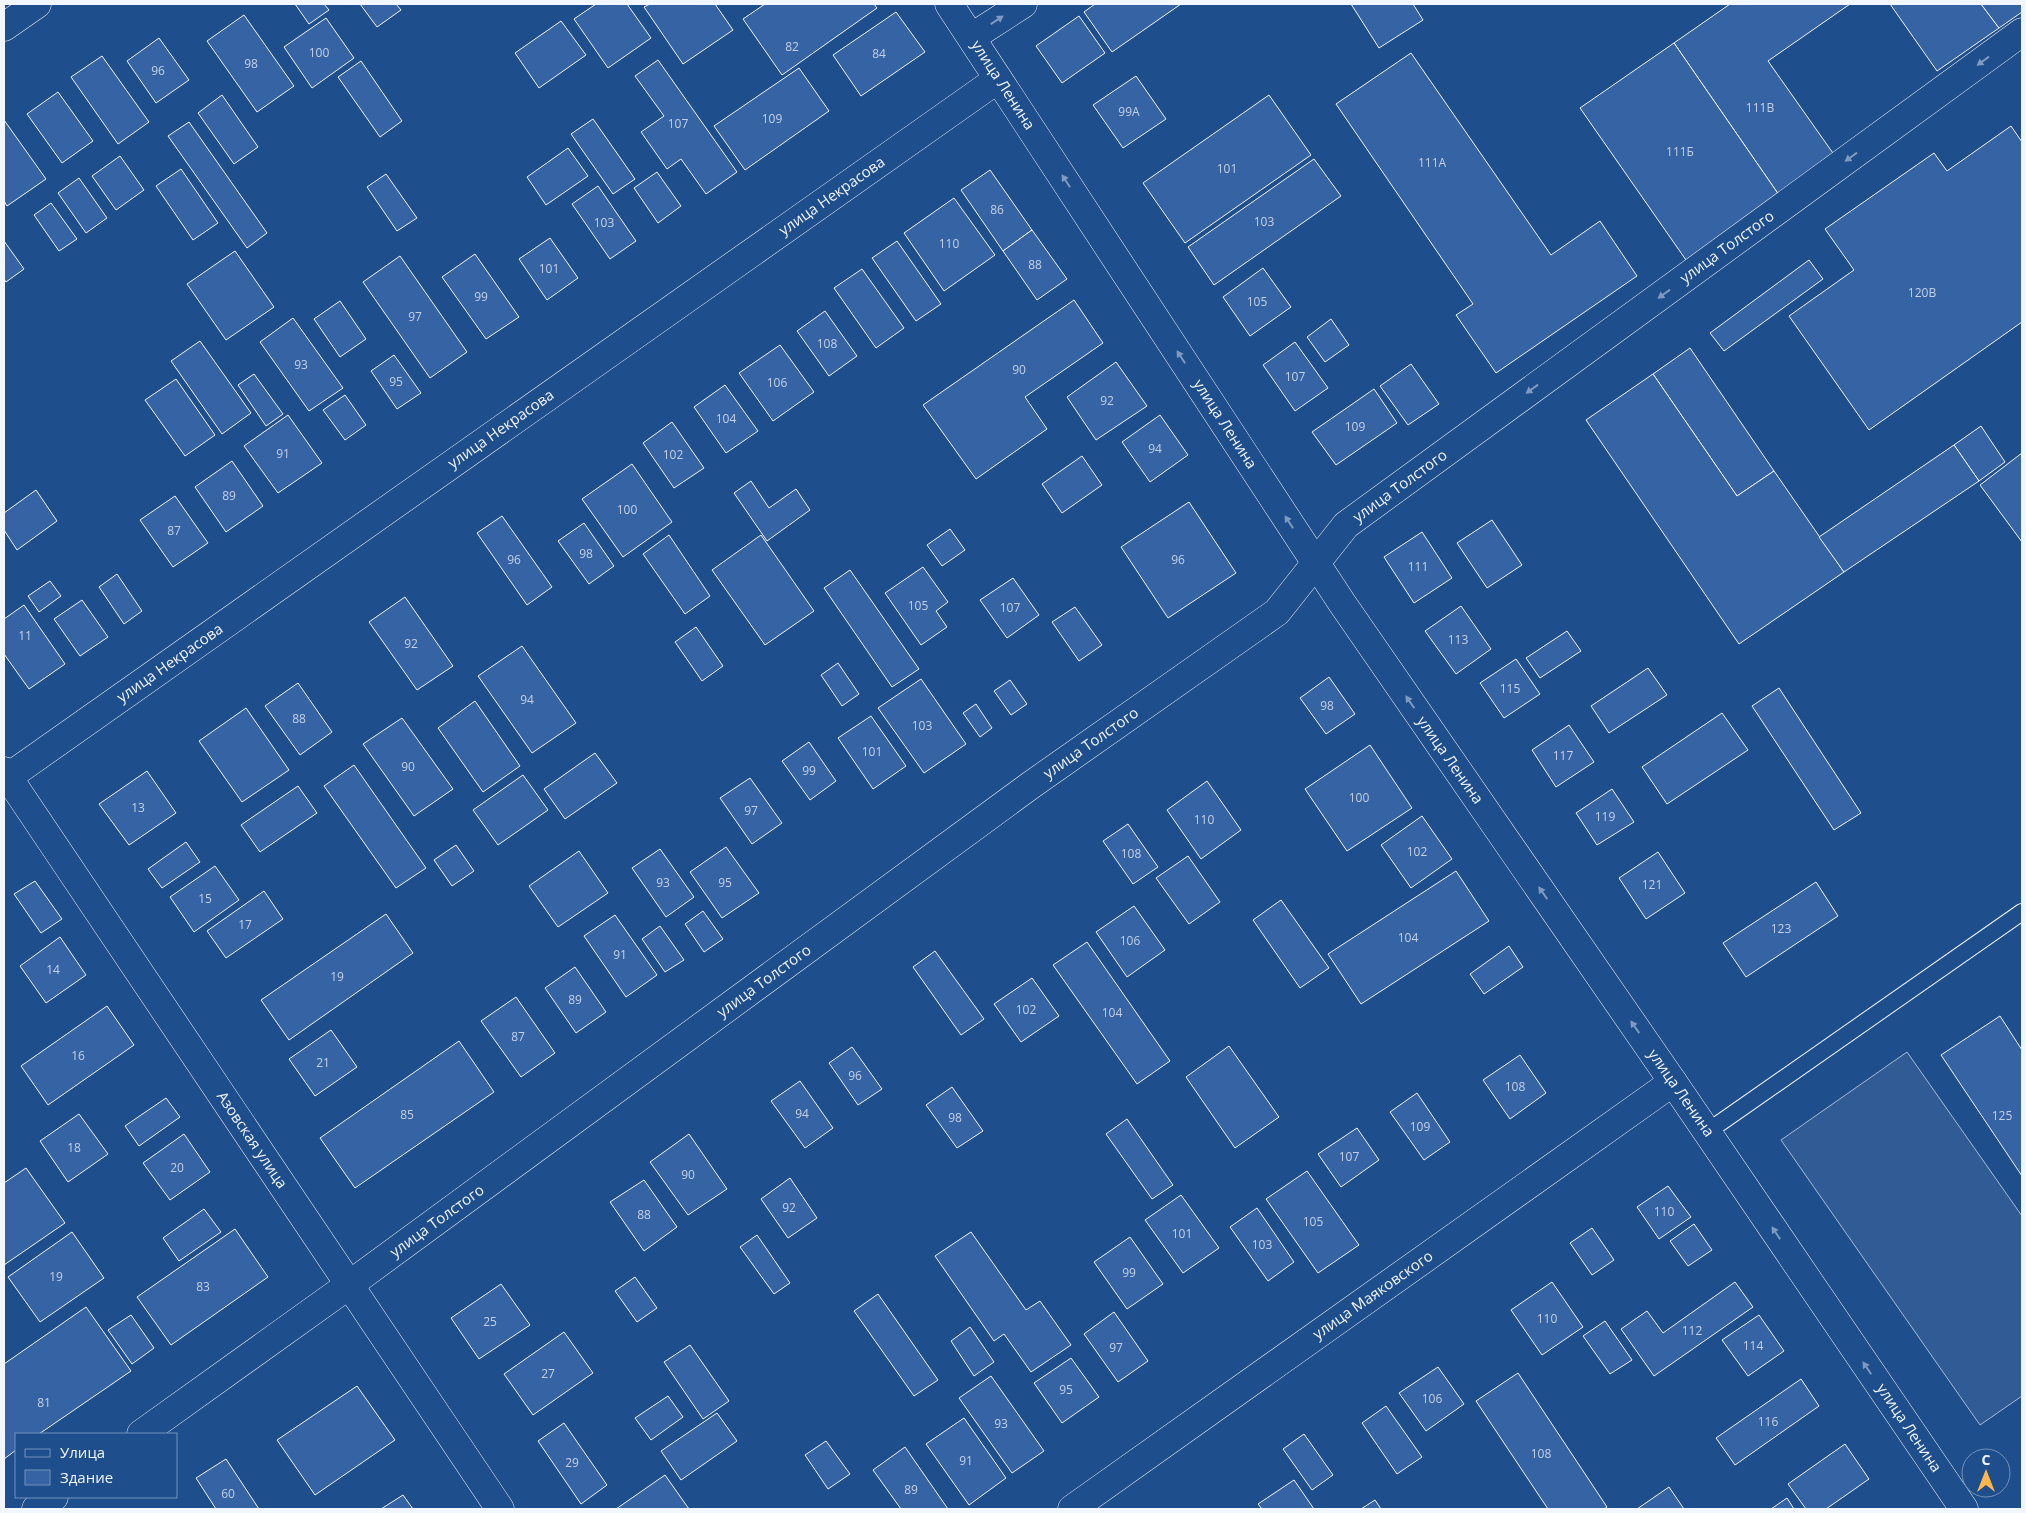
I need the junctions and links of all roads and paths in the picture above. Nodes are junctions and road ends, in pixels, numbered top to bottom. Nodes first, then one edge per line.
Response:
1 (37, 4) edge
2 (949, 4) edge
3 (1023, 4) edge
4 (4, 27) edge
5 (2022, 32) edge
6 (972, 37) junction
7 (998, 78) junction
8 (1316, 563) junction
9 (5, 776) edge
10 (2022, 912) edge
11 (1673, 1082) junction
12 (1707, 1132) junction
13 (349, 1285) junction
14 (142, 1433) edge
15 (52, 1498) edge
16 (36, 1509) edge
17 (500, 1509) edge
18 (1072, 1509) edge
19 (1964, 1509) edge

1 - 4 street
2 - 6 street, улица Ленина
6 -> 3 street
5 -> 8 street, улица Толстого
6 - 7 street, улица Ленина
8 -> 7 street, улица Ленина
7 - 9 street, улица Некрасова
11 -> 8 street, улица Ленина
8 - 13 street, улица Толстого
9 - 13 street, Азовская улица
10 - 12 lane
11 - 12 street, улица Ленина
11 - 18 street, улица Маяковского
19 -> 12 street, улица Ленина
13 - 14 street, улица Толстого
13 - 17 street, Азовская улица
15 - 16 street

